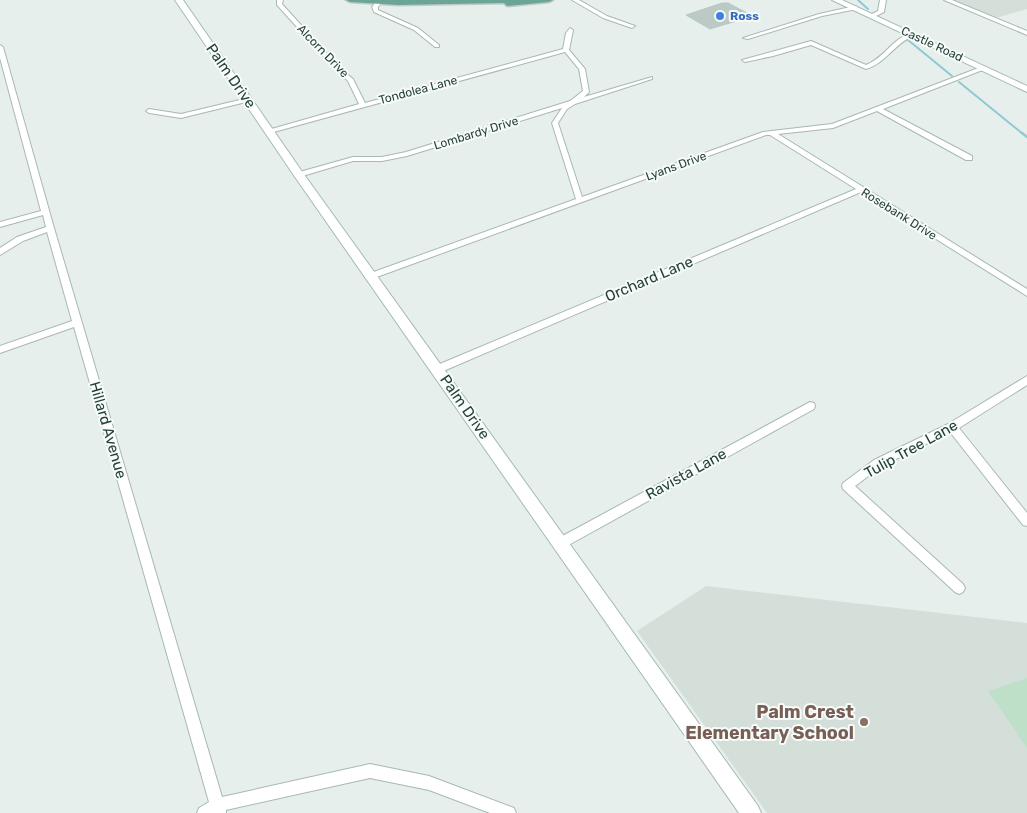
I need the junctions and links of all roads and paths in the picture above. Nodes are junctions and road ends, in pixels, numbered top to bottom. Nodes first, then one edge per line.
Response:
1 (179, 0) edge
2 (280, 0) edge
3 (350, 0) edge
4 (517, 0) edge
5 (549, 0) edge
6 (575, 0) edge
7 (836, 0) edge
8 (883, 0) edge
9 (947, 0) edge
10 (379, 2) junction
11 (398, 3) junction
12 (855, 8) junction
13 (872, 16) junction
14 (632, 26) dead end
15 (570, 30) dead end
16 (1027, 34) edge
17 (911, 35) junction
18 (746, 38) dead end
19 (437, 46) dead end
20 (0, 47) edge
21 (566, 50) junction
22 (746, 60) dead end
23 (983, 68) junction
24 (650, 78) dead end
25 (1027, 89) edge
26 (248, 100) junction
27 (571, 103) junction
28 (362, 106) junction
29 (878, 109) junction
30 (149, 111) dead end
31 (270, 132) junction
32 (772, 133) junction
33 (969, 158) dead end
34 (299, 175) junction
35 (860, 190) junction
36 (580, 200) junction
37 (46, 212) junction
38 (0, 225) edge
39 (50, 228) junction
40 (0, 252) edge
41 (372, 276) junction
42 (1027, 293) edge
43 (77, 323) junction
44 (0, 350) edge
45 (438, 369) junction
46 (1027, 380) edge
47 (810, 406) dead end
48 (952, 427) junction
49 (1027, 521) edge
50 (561, 543) junction
51 (959, 588) dead end
52 (218, 809) edge
53 (204, 813) edge
54 (509, 813) edge
55 (751, 813) edge

1 - 26 street, Palm Drive
2 - 28 street, Alcorn Drive
3 - 10 main road
4 - 11 main road
5 - 11 main road
6 - 14 street
7 - 12 street, Castle Road
8 - 13 street
9 - 16 street
10 - 11 main road
10 - 19 street
12 - 13 street, Castle Road
12 - 18 street
13 - 17 street, Castle Road
15 - 21 street
17 - 22 street
17 - 23 street, Castle Road
20 - 37 street, Hillard Avenue
21 - 27 street
21 - 28 street, Tondolea Lane
23 - 25 street, Castle Road
23 - 29 street, Lyans Drive
24 - 27 street, Lombardy Drive
26 - 30 street
26 - 31 street, Palm Drive
27 - 34 street, Lombardy Drive
27 - 36 street
28 - 31 street, Tondolea Lane
29 - 32 street, Lyans Drive
29 - 33 street
31 - 34 street, Palm Drive
32 - 35 street, Rosebank Drive
32 - 36 street, Lyans Drive
34 - 41 street, Palm Drive
35 - 42 street, Rosebank Drive
35 - 45 street, Orchard Lane
36 - 41 street, Lyans Drive
37 - 38 street
37 - 39 street, Hillard Avenue
39 - 40 street
39 - 43 street, Hillard Avenue
41 - 45 street, Palm Drive
43 - 44 street
43 - 52 street, Hillard Avenue
45 - 50 street, Palm Drive
46 - 48 street, Tulip Tree Lane
47 - 50 street, Ravista Lane
48 - 49 street
48 - 51 street, Tulip Tree Lane
50 - 55 street, Palm Drive
52 - 53 street
52 - 54 street

